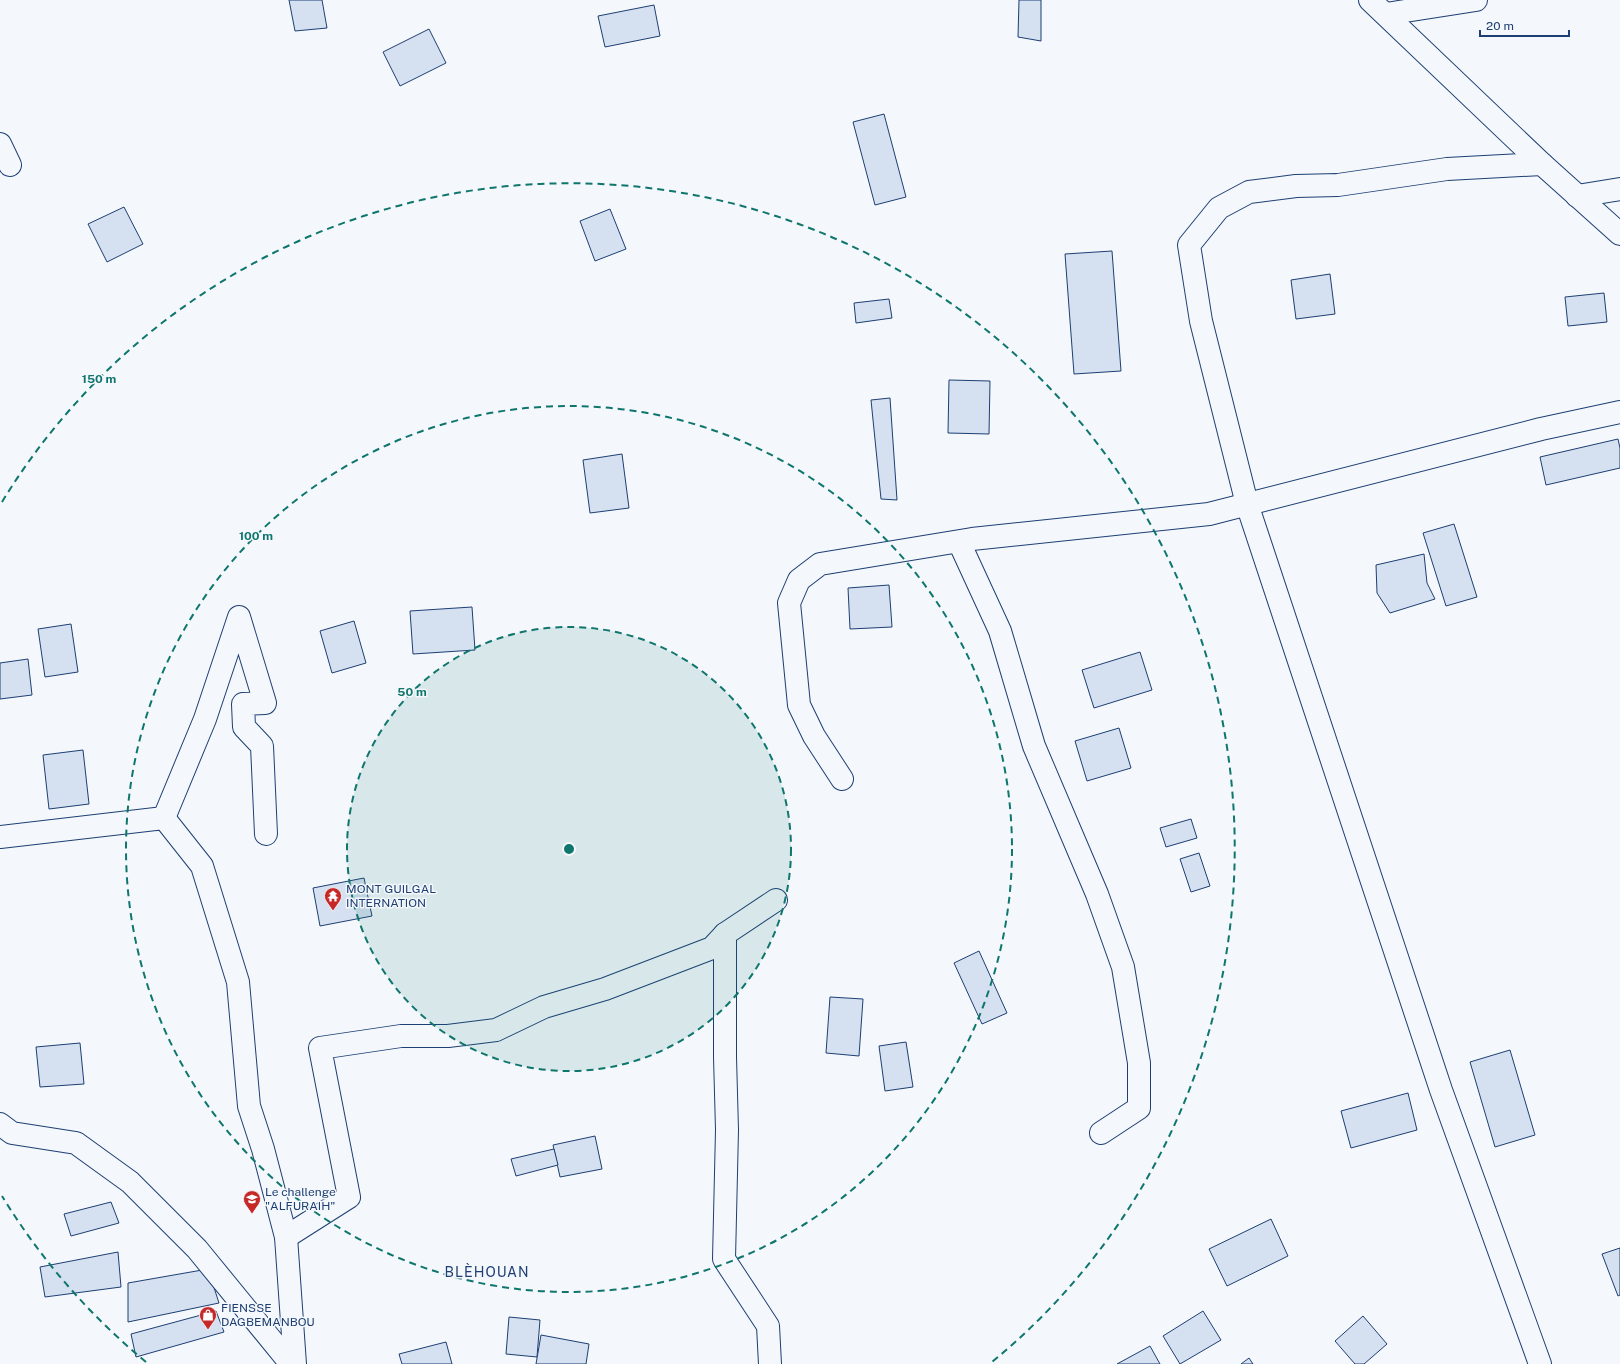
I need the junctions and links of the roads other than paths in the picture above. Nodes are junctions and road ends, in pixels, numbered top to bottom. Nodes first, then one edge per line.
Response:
1 (1476, 0) edge
2 (1378, 7) edge
3 (0, 144) edge
4 (1542, 164) junction
5 (10, 165) dead end
6 (1620, 189) edge
7 (1577, 196) junction
8 (1620, 234) edge
9 (1620, 412) edge
10 (1247, 504) junction
11 (959, 542) junction
12 (842, 779) dead end
13 (164, 818) junction
14 (266, 834) dead end
15 (0, 838) edge
16 (776, 900) dead end
17 (725, 934) junction
18 (0, 1124) edge
19 (1101, 1133) dead end
20 (286, 1237) junction
21 (291, 1364) edge
22 (295, 1364) edge
23 (770, 1364) edge
24 (1540, 1364) edge

1 - 2 street
2 - 4 street
3 - 5 street
4 - 7 street
4 - 10 street
6 - 7 street
7 - 8 street
9 - 10 street
10 - 11 street
10 - 24 street
11 - 12 street
11 - 19 street
13 - 14 street
13 - 15 street
13 - 20 street
16 - 17 street
17 - 20 street
17 - 23 street
18 - 21 street
20 - 22 street

